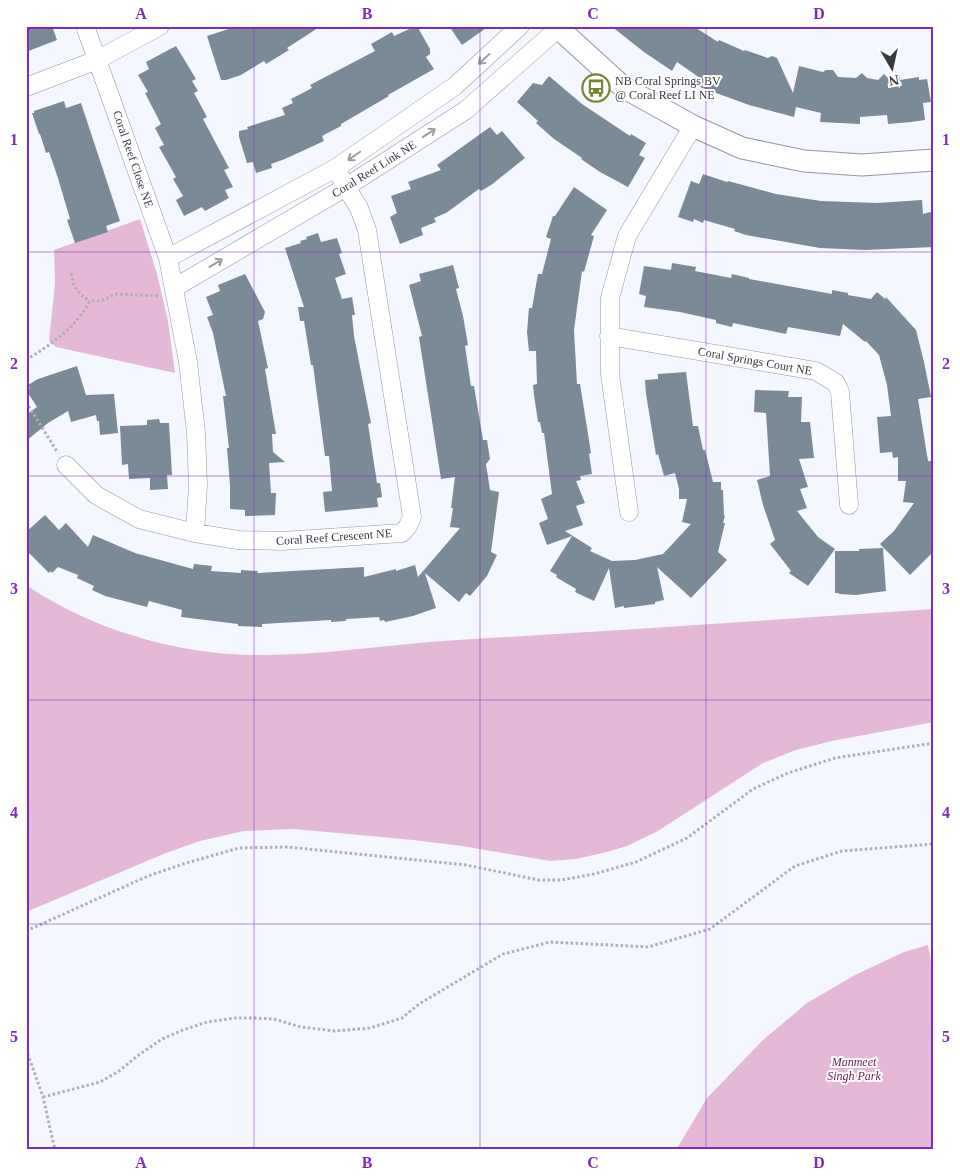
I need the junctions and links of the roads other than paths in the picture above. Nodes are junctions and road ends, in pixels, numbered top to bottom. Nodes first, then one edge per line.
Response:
1 (85, 26) edge
2 (160, 26) edge
3 (520, 26) edge
4 (559, 27) edge
5 (97, 60) junction
6 (26, 87) edge
7 (693, 126) junction
8 (934, 160) edge
9 (336, 168) junction
10 (346, 187) junction
11 (168, 258) junction
12 (168, 292) junction
13 (609, 336) junction
14 (66, 465) road end
15 (849, 505) dead end
16 (629, 512) dead end
17 (195, 533) junction

1 - 5 street, Coral Reef Close NE
2 - 5 street
3 -> 9 street, Coral Reef Link NE
4 - 7 street
10 -> 4 street, Coral Reef Link NE
5 - 6 street
5 - 11 street, Coral Reef Close NE
7 - 8 street
7 - 13 street
9 - 10 street, Coral Reef Crescent NE
9 - 11 street, Coral Reef Link NE
12 -> 10 street, Coral Reef Link NE
10 - 17 street, Coral Reef Crescent NE
11 - 12 street
12 - 17 street
13 - 15 street, Coral Springs Court NE
13 - 16 street
14 - 17 street

